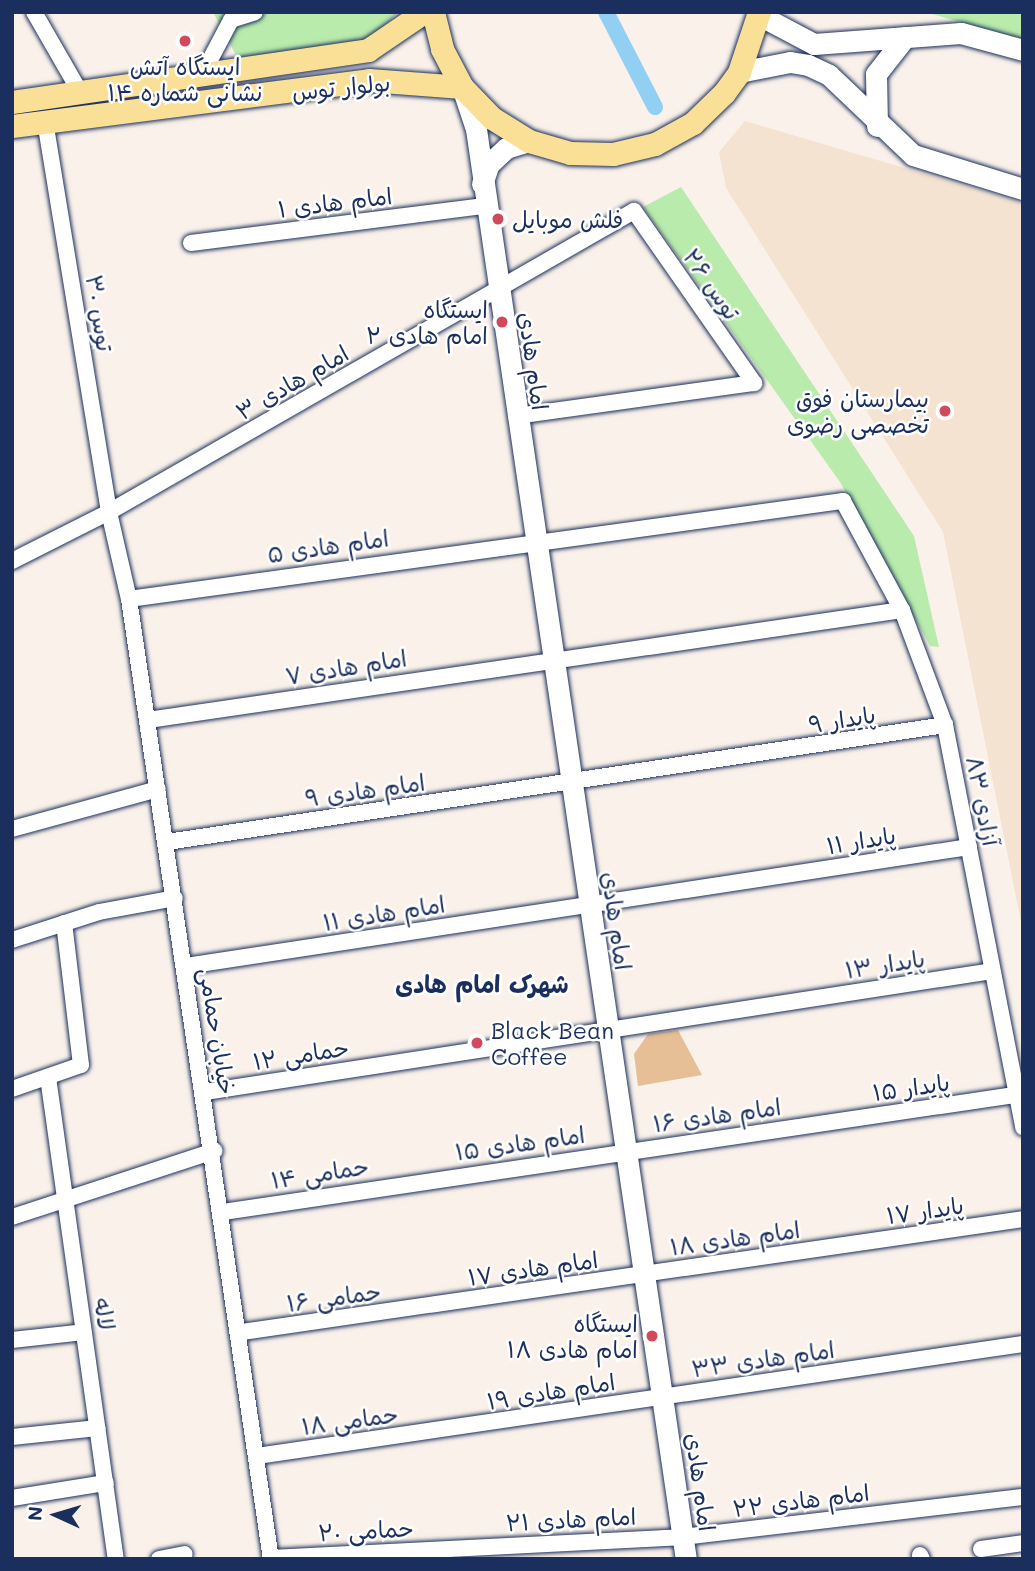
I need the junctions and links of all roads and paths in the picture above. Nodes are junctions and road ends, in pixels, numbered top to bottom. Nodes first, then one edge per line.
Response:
1 (34, 12) edge
2 (255, 12) edge
3 (424, 12) edge
4 (433, 12) edge
5 (759, 14) edge
6 (228, 16) edge
7 (905, 37) junction
8 (1023, 50) edge
9 (739, 72) junction
10 (202, 75) junction
11 (462, 87) junction
12 (80, 92) junction
13 (12, 102) edge
14 (45, 121) junction
15 (12, 126) edge
16 (877, 126) junction
17 (529, 141) junction
18 (1023, 189) edge
19 (483, 196) junction
20 (634, 211) joint
21 (191, 243) dead end
22 (497, 292) junction
23 (516, 416) junction
24 (843, 500) joint
25 (109, 512) junction
26 (534, 538) junction
27 (12, 561) edge
28 (129, 599) junction
29 (902, 610) junction
30 (552, 659) junction
31 (148, 720) junction
32 (945, 726) junction
33 (570, 784) junction
34 (158, 789) junction
35 (12, 829) edge
36 (167, 842) junction
37 (969, 847) junction
38 (175, 898) junction
39 (588, 905) junction
40 (64, 923) junction
41 (12, 940) edge
42 (186, 966) junction
43 (992, 971) junction
44 (607, 1029) junction
45 (48, 1077) junction
46 (12, 1089) edge
47 (205, 1092) junction
48 (1014, 1095) junction
49 (815, 1124) joint
50 (1023, 1128) edge
51 (214, 1151) junction
52 (625, 1152) junction
53 (421, 1180) joint
54 (65, 1197) junction
55 (223, 1212) junction
56 (12, 1217) edge
57 (1023, 1219) edge
58 (834, 1246) joint
59 (643, 1275) junction
60 (430, 1306) joint
61 (85, 1332) junction
62 (242, 1332) junction
63 (12, 1340) edge
64 (1023, 1344) edge
65 (662, 1397) junction
66 (98, 1428) junction
67 (448, 1429) joint
68 (12, 1437) edge
69 (257, 1456) junction
70 (106, 1483) junction
71 (1023, 1497) edge
72 (12, 1498) edge
73 (682, 1537) junction
74 (1023, 1543) edge
75 (462, 1547) joint
76 (981, 1549) dead end
77 (185, 1554) dead end
78 (112, 1558) edge
79 (271, 1558) edge
80 (159, 1559) edge
81 (686, 1559) edge

1 - 12 street
2 - 6 street
3 - 10 main road, بولوار توس
4 - 11 main road
5 - 7 main road
5 - 9 main road
6 - 10 street
7 - 8 main road
7 - 16 main road
9 - 16 main road
9 - 17 main road
10 - 12 main road, بولوار توس
11 - 14 main road, بولوار توس
11 - 17 main road
11 - 19 main road, امام هادی
12 - 13 main road, بولوار توس
14 - 15 main road, بولوار توس
14 - 25 street, توس ۳۰
16 - 18 main road
17 - 19 main road
19 - 21 street, امام هادی ۱
19 - 22 main road, امام هادی
20 - 22 street, امام هادی ۳
20 - 23 street, توس ۲۶
22 - 23 main road, امام هادی
22 - 25 street, امام هادی ۳
23 - 26 main road, امام هادی
24 - 26 street, امام هادی ۵
24 - 29 street, آزادی ۸۳
25 - 27 street, امام هادی ۳
25 - 28 street, خیابان حمامی
26 - 28 street, امام هادی ۵
26 - 30 main road, امام هادی
28 - 31 street, خیابان حمامی
29 - 30 street, امام هادی ۷
29 - 32 street, آزادی ۸۳
30 - 31 street, امام هادی ۷
30 - 33 main road, امام هادی
31 - 34 street, خیابان حمامی
32 - 33 street, پایدار ۹
32 - 37 street, آزادی ۸۳
33 - 36 street, امام هادی ۹
33 - 39 main road, امام هادی
34 - 35 street
34 - 36 street, خیابان حمامی
36 - 38 street, خیابان حمامی
37 - 39 street, پایدار ۱۱
37 - 43 street, آزادی ۸۳
38 - 40 street
38 - 42 street, خیابان حمامی
39 - 42 street, امام هادی ۱۱
39 - 44 main road, امام هادی
40 - 41 street
40 - 45 street
42 - 47 street, خیابان حمامی
43 - 44 street, پایدار ۱۳
43 - 48 street, آزادی ۸۳
44 - 47 street, حمامی ۱۲
44 - 52 main road, امام هادی
45 - 46 street
45 - 54 street, لاله
47 - 51 street, خیابان حمامی
48 - 49 street, پایدار ۱۵
48 - 50 street, آزادی ۸۳
49 - 52 street, امام هادی ۱۶
51 - 54 street
51 - 55 street, خیابان حمامی
52 - 53 street, امام هادی ۱۵
52 - 59 main road, امام هادی
53 - 55 street, حمامی ۱۴
54 - 56 street
54 - 61 street, لاله
55 - 62 street, خیابان حمامی
57 - 58 street, پایدار ۱۷
58 - 59 street, امام هادی ۱۸
59 - 60 street, امام هادی ۱۷
59 - 65 main road, امام هادی
60 - 62 street, حمامی ۱۶
61 - 63 street
61 - 66 street, لاله
62 - 69 street, خیابان حمامی
64 - 65 street, امام هادی ۳۳
65 - 67 street, امام هادی ۱۹
65 - 73 main road, امام هادی
66 - 68 street
66 - 70 street, لاله
67 - 69 street, حمامی ۱۸
69 - 79 street, خیابان حمامی
70 - 72 street
70 - 78 street, لاله
71 - 73 street, امام هادی ۲۲
73 - 75 street, امام هادی ۲۱
73 - 81 main road, امام هادی
74 - 76 street
75 - 79 street, حمامی ۲۰
77 - 80 street

